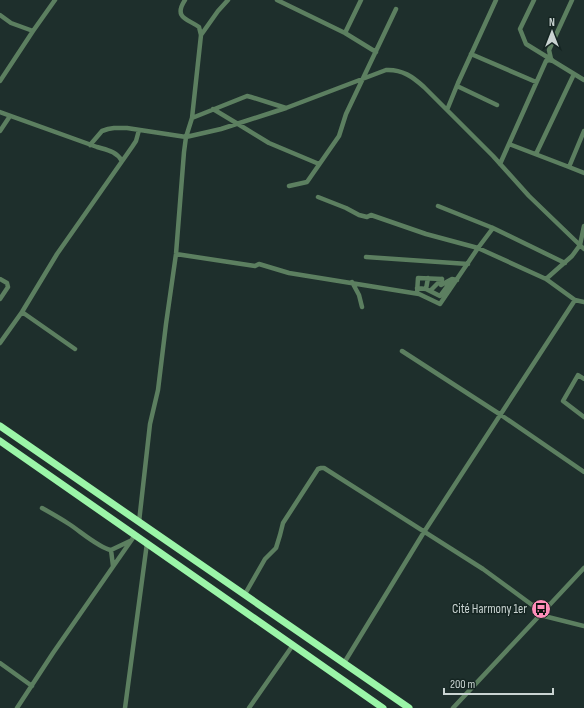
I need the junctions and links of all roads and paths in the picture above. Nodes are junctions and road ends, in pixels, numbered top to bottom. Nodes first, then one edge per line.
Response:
1 (55, 0) edge
2 (185, 0) edge
3 (228, 0) edge
4 (277, 0) edge
5 (361, 0) edge
6 (496, 0) edge
7 (534, 0) edge
8 (572, 0) edge
9 (396, 9) dead end
10 (0, 14) edge
11 (33, 31) junction
12 (345, 33) junction
13 (201, 35) junction
14 (376, 52) junction
15 (471, 54) junction
16 (551, 59) junction
17 (557, 63) junction
18 (574, 74) junction
19 (364, 79) junction
20 (584, 80) edge
21 (0, 81) edge
22 (536, 82) junction
23 (456, 86) junction
24 (497, 105) dead end
25 (286, 108) junction
26 (213, 109) junction
27 (447, 110) junction
28 (0, 112) edge
29 (10, 116) junction
30 (192, 118) junction
31 (238, 124) junction
32 (139, 130) junction
33 (0, 131) edge
34 (584, 131) edge
35 (186, 137) junction
36 (509, 144) junction
37 (90, 145) junction
38 (536, 154) junction
39 (122, 161) junction
40 (319, 164) junction
41 (500, 164) junction
42 (568, 167) junction
43 (584, 173) edge
44 (289, 186) dead end
45 (318, 197) dead end
46 (438, 206) dead end
47 (584, 226) edge
48 (493, 228) junction
49 (580, 245) junction
50 (478, 248) junction
51 (584, 249) edge
52 (176, 254) junction
53 (366, 257) dead end
54 (565, 263) junction
55 (468, 264) junction
56 (428, 278) junction
57 (0, 279) edge
58 (442, 279) junction
59 (454, 279) junction
60 (546, 279) junction
61 (352, 282) junction
62 (428, 290) junction
63 (417, 291) junction
64 (0, 299) edge
65 (575, 300) junction
66 (584, 302) edge
67 (362, 307) dead end
68 (22, 312) junction
69 (0, 343) edge
70 (75, 350) dead end
71 (402, 351) dead end
72 (584, 379) edge
73 (501, 415) junction
74 (584, 416) edge
75 (0, 426) edge
76 (0, 441) edge
77 (584, 472) edge
78 (42, 508) dead end
79 (140, 522) junction
80 (424, 532) junction
81 (135, 534) junction
82 (130, 541) junction
83 (147, 543) junction
84 (111, 550) junction
85 (113, 566) junction
86 (584, 568) edge
87 (245, 594) junction
88 (542, 614) junction
89 (584, 626) edge
90 (293, 645) junction
91 (344, 663) junction
92 (0, 664) edge
93 (32, 686) junction
94 (17, 708) edge
95 (124, 708) edge
96 (249, 708) edge
97 (383, 708) edge
98 (409, 708) edge
99 (453, 708) edge

1 - 11 street
2 - 13 street
3 - 13 street
4 - 12 street
5 - 12 street
6 - 15 street
7 - 16 street
8 - 16 street
9 - 14 street
10 - 11 street
11 - 21 street
12 - 14 street
13 - 30 street
14 - 19 street
15 - 22 street
15 - 23 street
16 - 17 street
17 - 18 street
17 - 22 street
18 - 20 street
18 - 38 street
19 - 25 street
19 - 27 street
19 - 40 street
22 - 36 street
23 - 24 street
23 - 27 street
25 - 26 street
25 - 31 street
26 - 30 street
26 - 31 street
27 - 41 street
28 - 29 street
29 - 33 street
29 - 37 street
30 - 35 street
31 - 35 street
31 - 40 street
32 - 35 street
32 - 37 street
32 - 39 street
34 - 42 street
35 - 52 street
36 - 38 street
36 - 41 street
37 - 39 street
38 - 42 street
39 - 68 street
40 - 44 street
41 - 49 street
42 - 43 street
45 - 50 street
46 - 48 street
47 - 49 street
48 - 50 street
48 - 54 street
49 - 51 street
49 - 54 street
50 - 55 street
50 - 60 street
52 - 61 street
52 - 79 street
53 - 55 street
54 - 60 street
55 - 59 street
56 - 58 street
56 - 62 street
56 - 63 street
57 - 64 street
58 - 59 street
58 - 62 street
59 - 62 street
59 - 63 street
60 - 65 street
61 - 63 street
61 - 67 street
62 - 63 street
65 - 66 street
65 - 73 street
68 - 69 street
68 - 70 street
71 - 73 street
72 - 74 street
73 - 77 street
73 - 80 street
75 - 79 highway
76 - 81 highway
78 - 84 street
79 - 87 highway
80 - 87 street
80 - 88 street
80 - 91 street
81 - 82 street
81 - 83 highway
82 - 84 street
82 - 85 street
83 - 90 highway
83 - 95 street
84 - 85 street
85 - 93 street
86 - 88 street
87 - 91 highway
88 - 89 street
88 - 99 street
90 - 96 street
90 - 97 highway
91 - 98 highway
92 - 93 street
93 - 94 street

